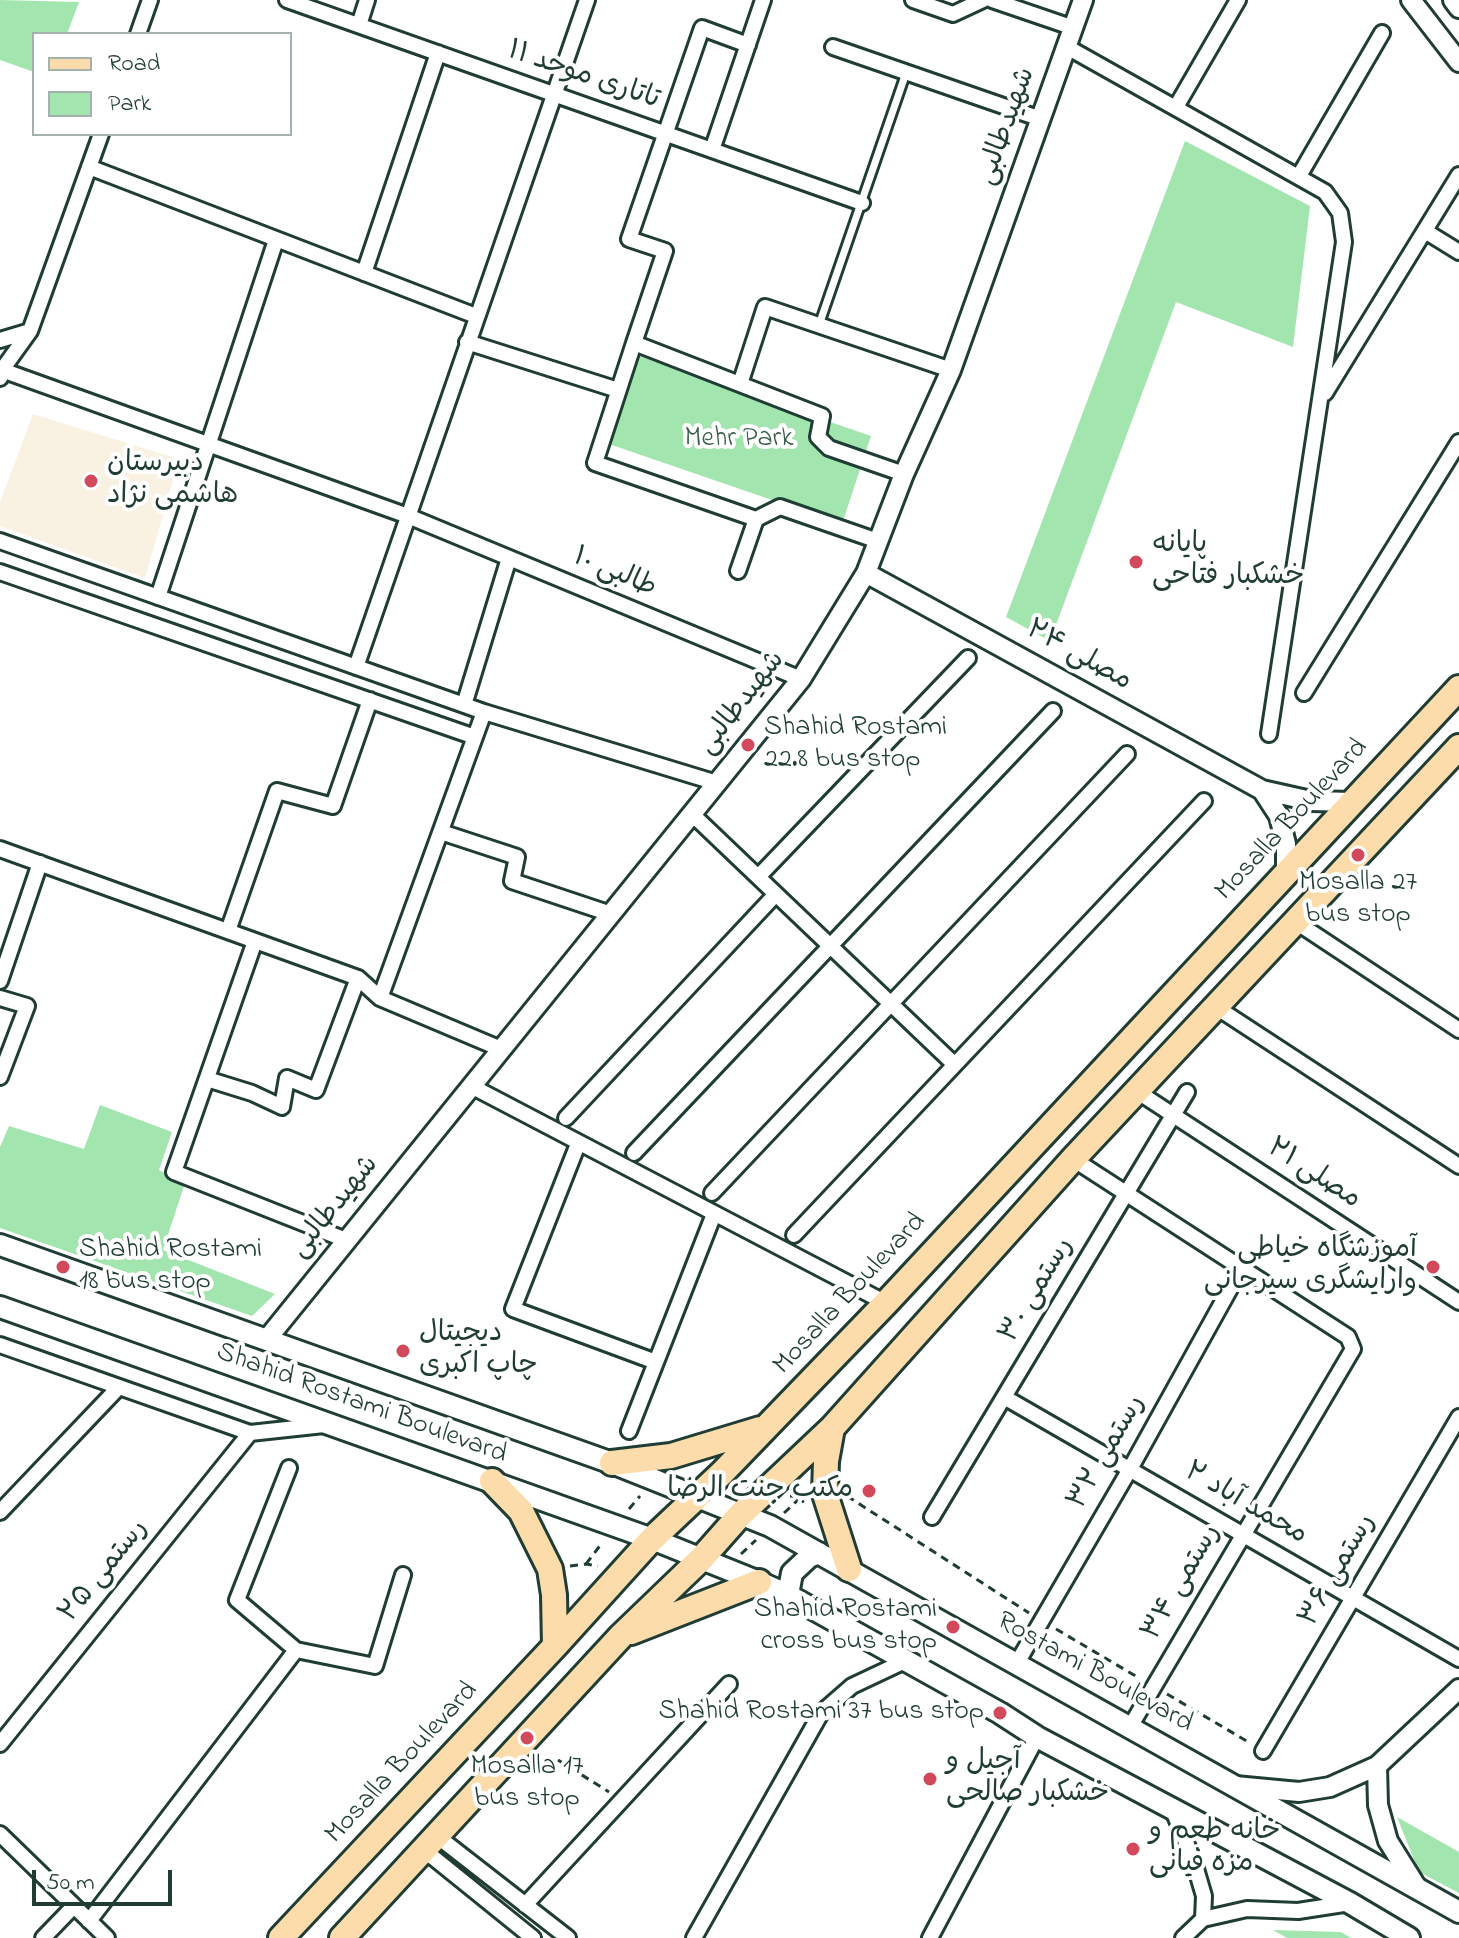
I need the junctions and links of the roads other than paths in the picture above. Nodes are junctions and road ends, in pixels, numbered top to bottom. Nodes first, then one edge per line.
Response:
1 (150, 0) edge
2 (287, 0) edge
3 (367, 0) edge
4 (587, 0) edge
5 (763, 0) edge
6 (913, 0) edge
7 (983, 0) edge
8 (992, 0) edge
9 (1083, 0) edge
10 (1238, 0) edge
11 (1411, 0) edge
12 (1453, 0) edge
13 (1459, 8) edge
14 (359, 25) junction
15 (1074, 28) junction
16 (139, 32) edge
17 (1382, 33) dead end
18 (748, 45) junction
19 (833, 47) dead end
20 (1067, 47) junction
21 (438, 53) junction
22 (1459, 62) edge
23 (906, 73) junction
24 (555, 94) junction
25 (1176, 107) junction
26 (1041, 119) junction
27 (666, 134) junction
28 (100, 136) edge
29 (712, 150) junction
30 (89, 167) junction
31 (1459, 175) edge
32 (1299, 176) junction
33 (862, 203) junction
34 (1425, 231) junction
35 (276, 240) junction
36 (1459, 252) edge
37 (364, 273) junction
38 (476, 316) junction
39 (819, 325) junction
40 (30, 331) junction
41 (0, 340) edge
42 (467, 342) junction
43 (634, 343) junction
44 (951, 370) junction
45 (1, 374) edge
46 (740, 384) junction
47 (618, 390) junction
48 (1320, 399) junction
49 (1459, 442) edge
50 (207, 445) junction
51 (904, 474) junction
52 (408, 516) junction
53 (756, 519) junction
54 (0, 541) edge
55 (878, 541) junction
56 (509, 558) junction
57 (738, 571) dead end
58 (0, 572) edge
59 (866, 573) junction
60 (158, 597) junction
61 (968, 658) dead end
62 (356, 667) junction
63 (801, 679) junction
64 (1459, 688) edge
65 (1304, 693) dead end
66 (370, 700) junction
67 (464, 705) junction
68 (1053, 711) dead end
69 (484, 712) junction
70 (1269, 734) dead end
71 (475, 737) junction
72 (1127, 754) dead end
73 (1455, 757) edge
74 (717, 783) junction
75 (1262, 790) junction
76 (1204, 801) dead end
77 (1352, 802) junction
78 (692, 814) junction
79 (441, 832) junction
80 (0, 849) edge
81 (40, 863) junction
82 (1286, 872) junction
83 (758, 877) junction
84 (776, 894) junction
85 (611, 914) junction
86 (1296, 922) junction
87 (228, 931) junction
88 (255, 941) junction
89 (829, 945) junction
90 (358, 978) junction
91 (0, 981) edge
92 (0, 998) edge
93 (380, 998) junction
94 (889, 1003) junction
95 (1216, 1007) junction
96 (1459, 1030) edge
97 (501, 1049) junction
98 (954, 1064) junction
99 (0, 1077) edge
100 (207, 1079) junction
101 (471, 1086) junction
102 (1138, 1092) junction
103 (1187, 1092) dead end
104 (1173, 1115) junction
105 (566, 1118) dead end
106 (578, 1144) junction
107 (634, 1153) dead end
108 (1073, 1159) junction
109 (1459, 1166) edge
110 (712, 1193) dead end
111 (1126, 1194) junction
112 (714, 1214) junction
113 (794, 1235) dead end
114 (346, 1240) junction
115 (0, 1245) edge
116 (1242, 1267) junction
117 (1459, 1302) edge
118 (886, 1303) junction
119 (0, 1307) edge
120 (267, 1339) junction
121 (0, 1345) edge
122 (656, 1362) junction
123 (119, 1387) junction
124 (1004, 1397) junction
125 (1459, 1417) edge
126 (334, 1424) junction
127 (766, 1427) junction
128 (832, 1428) junction
129 (629, 1431) dead end
130 (250, 1433) junction
131 (612, 1463) junction
132 (289, 1468) dead end
133 (1130, 1469) junction
134 (492, 1481) junction
135 (696, 1495) junction
136 (0, 1512) edge
137 (740, 1515) junction
138 (932, 1517) dead end
139 (1242, 1534) junction
140 (652, 1539) junction
141 (819, 1553) junction
142 (702, 1558) junction
143 (849, 1569) junction
144 (403, 1575) dead end
145 (759, 1582) junction
146 (788, 1595) junction
147 (1353, 1597) junction
148 (621, 1636) junction
149 (555, 1646) junction
150 (296, 1650) junction
151 (1459, 1659) edge
152 (905, 1661) junction
153 (1017, 1663) junction
154 (729, 1684) dead end
155 (1459, 1689) edge
156 (1130, 1727) junction
157 (1037, 1737) junction
158 (0, 1744) edge
159 (1263, 1751) dead end
160 (1377, 1766) junction
161 (1235, 1786) junction
162 (1172, 1808) junction
163 (387, 1825) junction
164 (0, 1834) edge
165 (430, 1843) junction
166 (1418, 1889) junction
167 (1350, 1903) junction
168 (525, 1905) junction
169 (74, 1906) junction
170 (1459, 1912) edge
171 (1203, 1919) junction
172 (89, 1921) junction
173 (43, 1938) edge
174 (107, 1938) edge
175 (281, 1938) edge
176 (342, 1938) edge
177 (533, 1938) edge
178 (568, 1938) edge
179 (694, 1938) edge
180 (930, 1938) edge
181 (1183, 1938) edge
182 (1409, 1938) edge

1 - 16 street
2 - 14 street, تاتاری موحد ۱۱
3 - 14 street
4 - 24 street
5 - 18 street
6 - 7 street
8 - 15 street
9 - 15 street, شهیدطالبی
10 - 25 street
11 - 22 street
12 - 13 street
14 - 21 street, تاتاری موحد ۱۱
15 - 20 street, شهیدطالبی
17 - 32 street
18 - 27 street
18 - 29 street
19 - 23 street
20 - 25 street
20 - 26 street, شهیدطالبی
21 - 24 street, تاتاری موحد ۱۱
21 - 37 street
23 - 26 street
23 - 33 lane
24 - 27 street, تاتاری موحد ۱۱
24 - 38 street
25 - 32 street
26 - 44 street, شهیدطالبی
27 - 29 street, تاتاری موحد ۱۱
27 - 43 street
28 - 30 street
29 - 33 street, تاتاری موحد ۱۱
30 - 35 street
30 - 40 street
31 - 34 street
32 - 48 street
33 - 39 lane
34 - 36 street
34 - 48 street
35 - 37 street
35 - 50 street
37 - 38 street
38 - 42 street
39 - 44 street
39 - 46 street
40 - 41 street
40 - 45 street
42 - 47 street
42 - 52 street
43 - 46 street
43 - 47 street
44 - 51 street, شهیدطالبی
45 - 50 street, طالبی ۱۰
46 - 51 street
47 - 53 street
48 - 70 street
49 - 65 street
50 - 52 street, طالبی ۱۰
50 - 60 street
51 - 55 street, شهیدطالبی
52 - 56 street, طالبی ۱۰
52 - 62 street
53 - 55 street
53 - 57 street
54 - 60 street
55 - 59 street, شهیدطالبی
56 - 63 street, طالبی ۱۰
56 - 67 street
58 - 66 street
59 - 63 street, شهیدطالبی
59 - 75 street, مصلی ۲۴
60 - 62 street
61 - 83 street
62 - 67 street
63 - 74 street, شهیدطالبی
64 - 77 main road, Mosalla Boulevard
66 - 71 street
66 - 87 street
67 - 69 street
68 - 89 street
69 - 71 street
69 - 74 street
71 - 79 street
72 - 94 street
73 - 86 main road
74 - 78 street, شهیدطالبی
75 - 77 street, مصلی ۲۴
75 - 82 street
76 - 98 street
77 - 82 main road, Mosalla Boulevard
78 - 83 street
78 - 85 street, شهیدطالبی
79 - 85 street
79 - 93 street
80 - 81 street
81 - 87 street
81 - 91 street
82 - 118 main road, Mosalla Boulevard
83 - 84 street
84 - 89 street
84 - 105 street
85 - 97 street, شهیدطالبی
86 - 95 main road
86 - 96 street
87 - 88 street
88 - 90 street
88 - 100 street
89 - 94 street
89 - 107 street
90 - 93 street
90 - 100 street
92 - 99 street
93 - 97 street
94 - 98 street
94 - 110 street
95 - 102 main road
95 - 109 street
97 - 101 street, شهیدطالبی
98 - 113 street
100 - 114 street
101 - 106 street
101 - 114 street, شهیدطالبی
102 - 104 street, مصلی ۲۱
102 - 108 main road
103 - 104 street, رستمی ۳۰
104 - 111 street, رستمی ۳۰
104 - 117 street, مصلی ۲۱
106 - 112 street
106 - 122 street
108 - 111 street
108 - 128 main road
111 - 116 street
111 - 124 street, رستمی ۳۰
112 - 118 street
112 - 122 street
114 - 120 street, شهیدطالبی
115 - 120 main road, Shahid Rostami Boulevard
116 - 133 street, رستمی ۳۲
116 - 139 street, رستمی ۳۴
118 - 127 main road, Mosalla Boulevard
119 - 126 main road, Shahid Rostami Boulevard
120 - 131 main road, Shahid Rostami Boulevard
121 - 123 street
122 - 129 street
123 - 130 street
123 - 136 street
124 - 133 street, محمد آباد ۲
124 - 138 street, رستمی ۳۰
125 - 147 street, رستمی ۳۶
126 - 130 street
126 - 134 main road, Shahid Rostami Boulevard
127 - 131 main road
127 - 135 main road, Mosalla Boulevard
128 - 137 main road
128 - 143 main road
130 - 158 street, رستمی ۲۵
131 - 135 main road, Shahid Rostami Boulevard
132 - 150 street
133 - 139 street, محمد آباد ۲
133 - 153 street, رستمی ۳۲
134 - 140 main road, Shahid Rostami Boulevard
134 - 149 main road
135 - 137 main road, Rostami Boulevard
135 - 140 main road, Mosalla Boulevard
137 - 141 main road, Rostami Boulevard
137 - 142 main road
139 - 147 street, محمد آباد ۲
139 - 156 street, رستمی ۳۴
140 - 142 main road, Shahid Rostami Boulevard
140 - 149 main road, Mosalla Boulevard
141 - 143 main road, Rostami Boulevard
141 - 146 main road
142 - 145 main road
142 - 148 main road
143 - 153 main road, Rostami Boulevard
144 - 150 street
145 - 146 main road
145 - 148 main road
146 - 152 main road
147 - 151 street, محمد آباد ۲
147 - 159 street, رستمی ۳۶
148 - 165 main road
149 - 163 main road, Mosalla Boulevard
150 - 172 street
152 - 157 main road
152 - 179 street
153 - 156 main road, Rostami Boulevard
154 - 168 street
155 - 160 street
156 - 161 main road, Rostami Boulevard
157 - 162 main road
157 - 180 street
160 - 161 street
160 - 166 street
161 - 166 main road, Rostami Boulevard
162 - 167 main road
162 - 171 street
163 - 165 main road
163 - 175 main road, Mosalla Boulevard
164 - 169 street
165 - 168 street
165 - 176 main road
165 - 177 street
166 - 170 main road, Rostami Boulevard
167 - 171 street
167 - 182 main road
168 - 178 street
169 - 172 street
169 - 173 street
171 - 181 street
172 - 174 street

